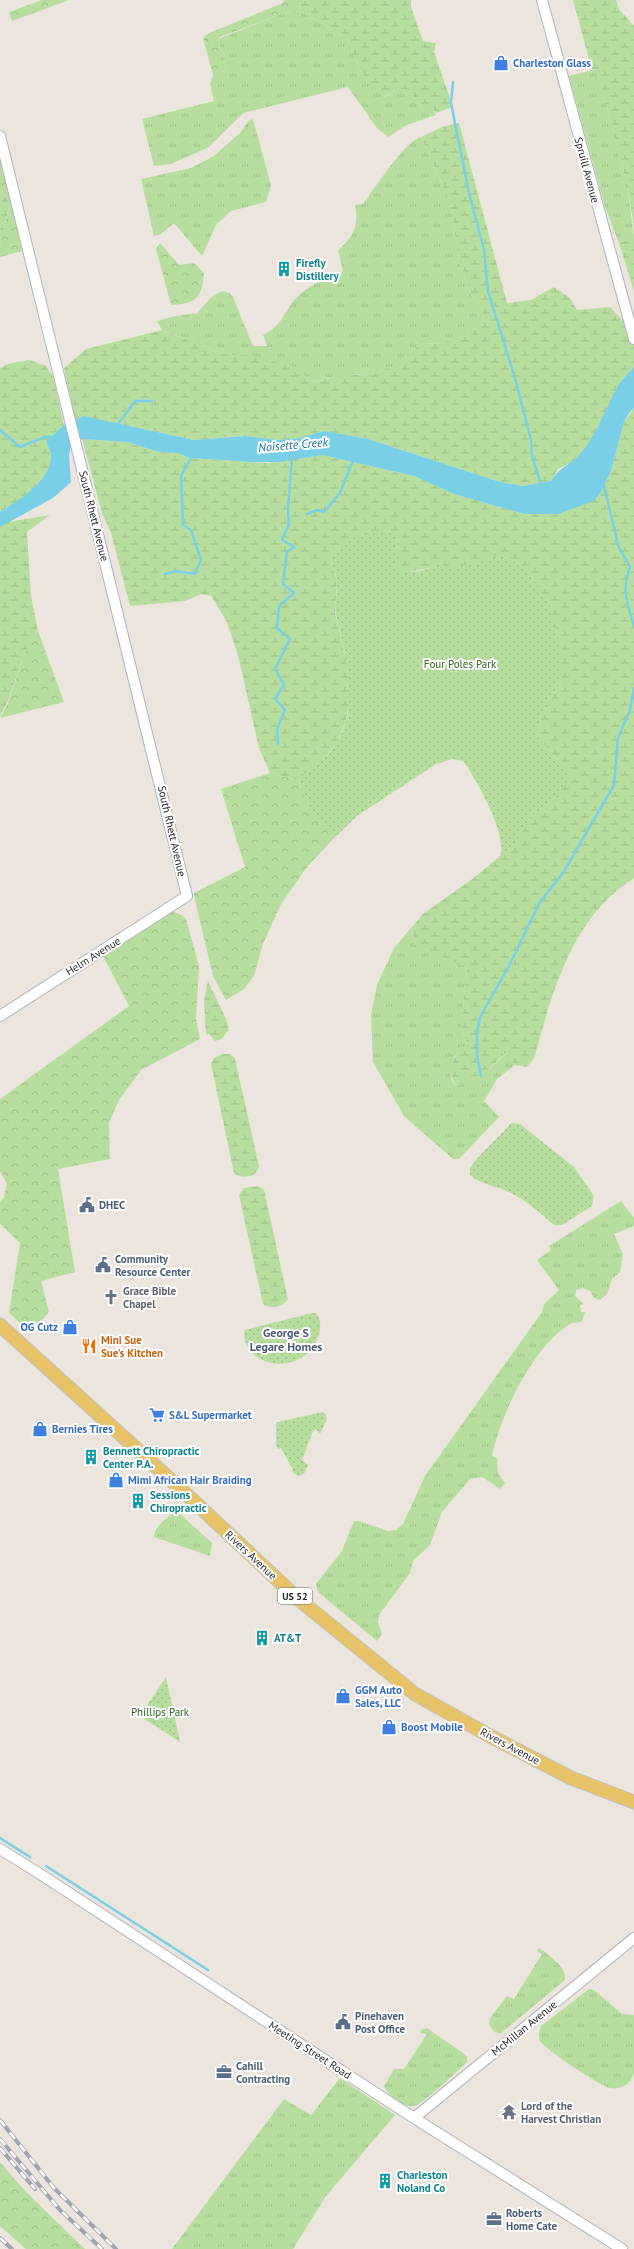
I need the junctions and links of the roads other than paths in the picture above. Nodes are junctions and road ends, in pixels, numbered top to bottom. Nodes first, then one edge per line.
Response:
1 (542, 0) edge
2 (0, 136) edge
3 (634, 339) edge
4 (187, 896) joint
5 (0, 1016) edge
6 (0, 1325) edge
7 (634, 1802) edge
8 (0, 1850) edge
9 (634, 1938) edge
10 (414, 2118) junction
11 (622, 2249) edge

1 - 3 street, Spruill Avenue
2 - 4 street, South Rhett Avenue
4 - 5 street, Helm Avenue
6 - 7 main road, Rivers Avenue / US 52
8 - 10 street, Meeting Street Road
9 - 10 street, McMillan Avenue
10 - 11 street, Meeting Street Road

